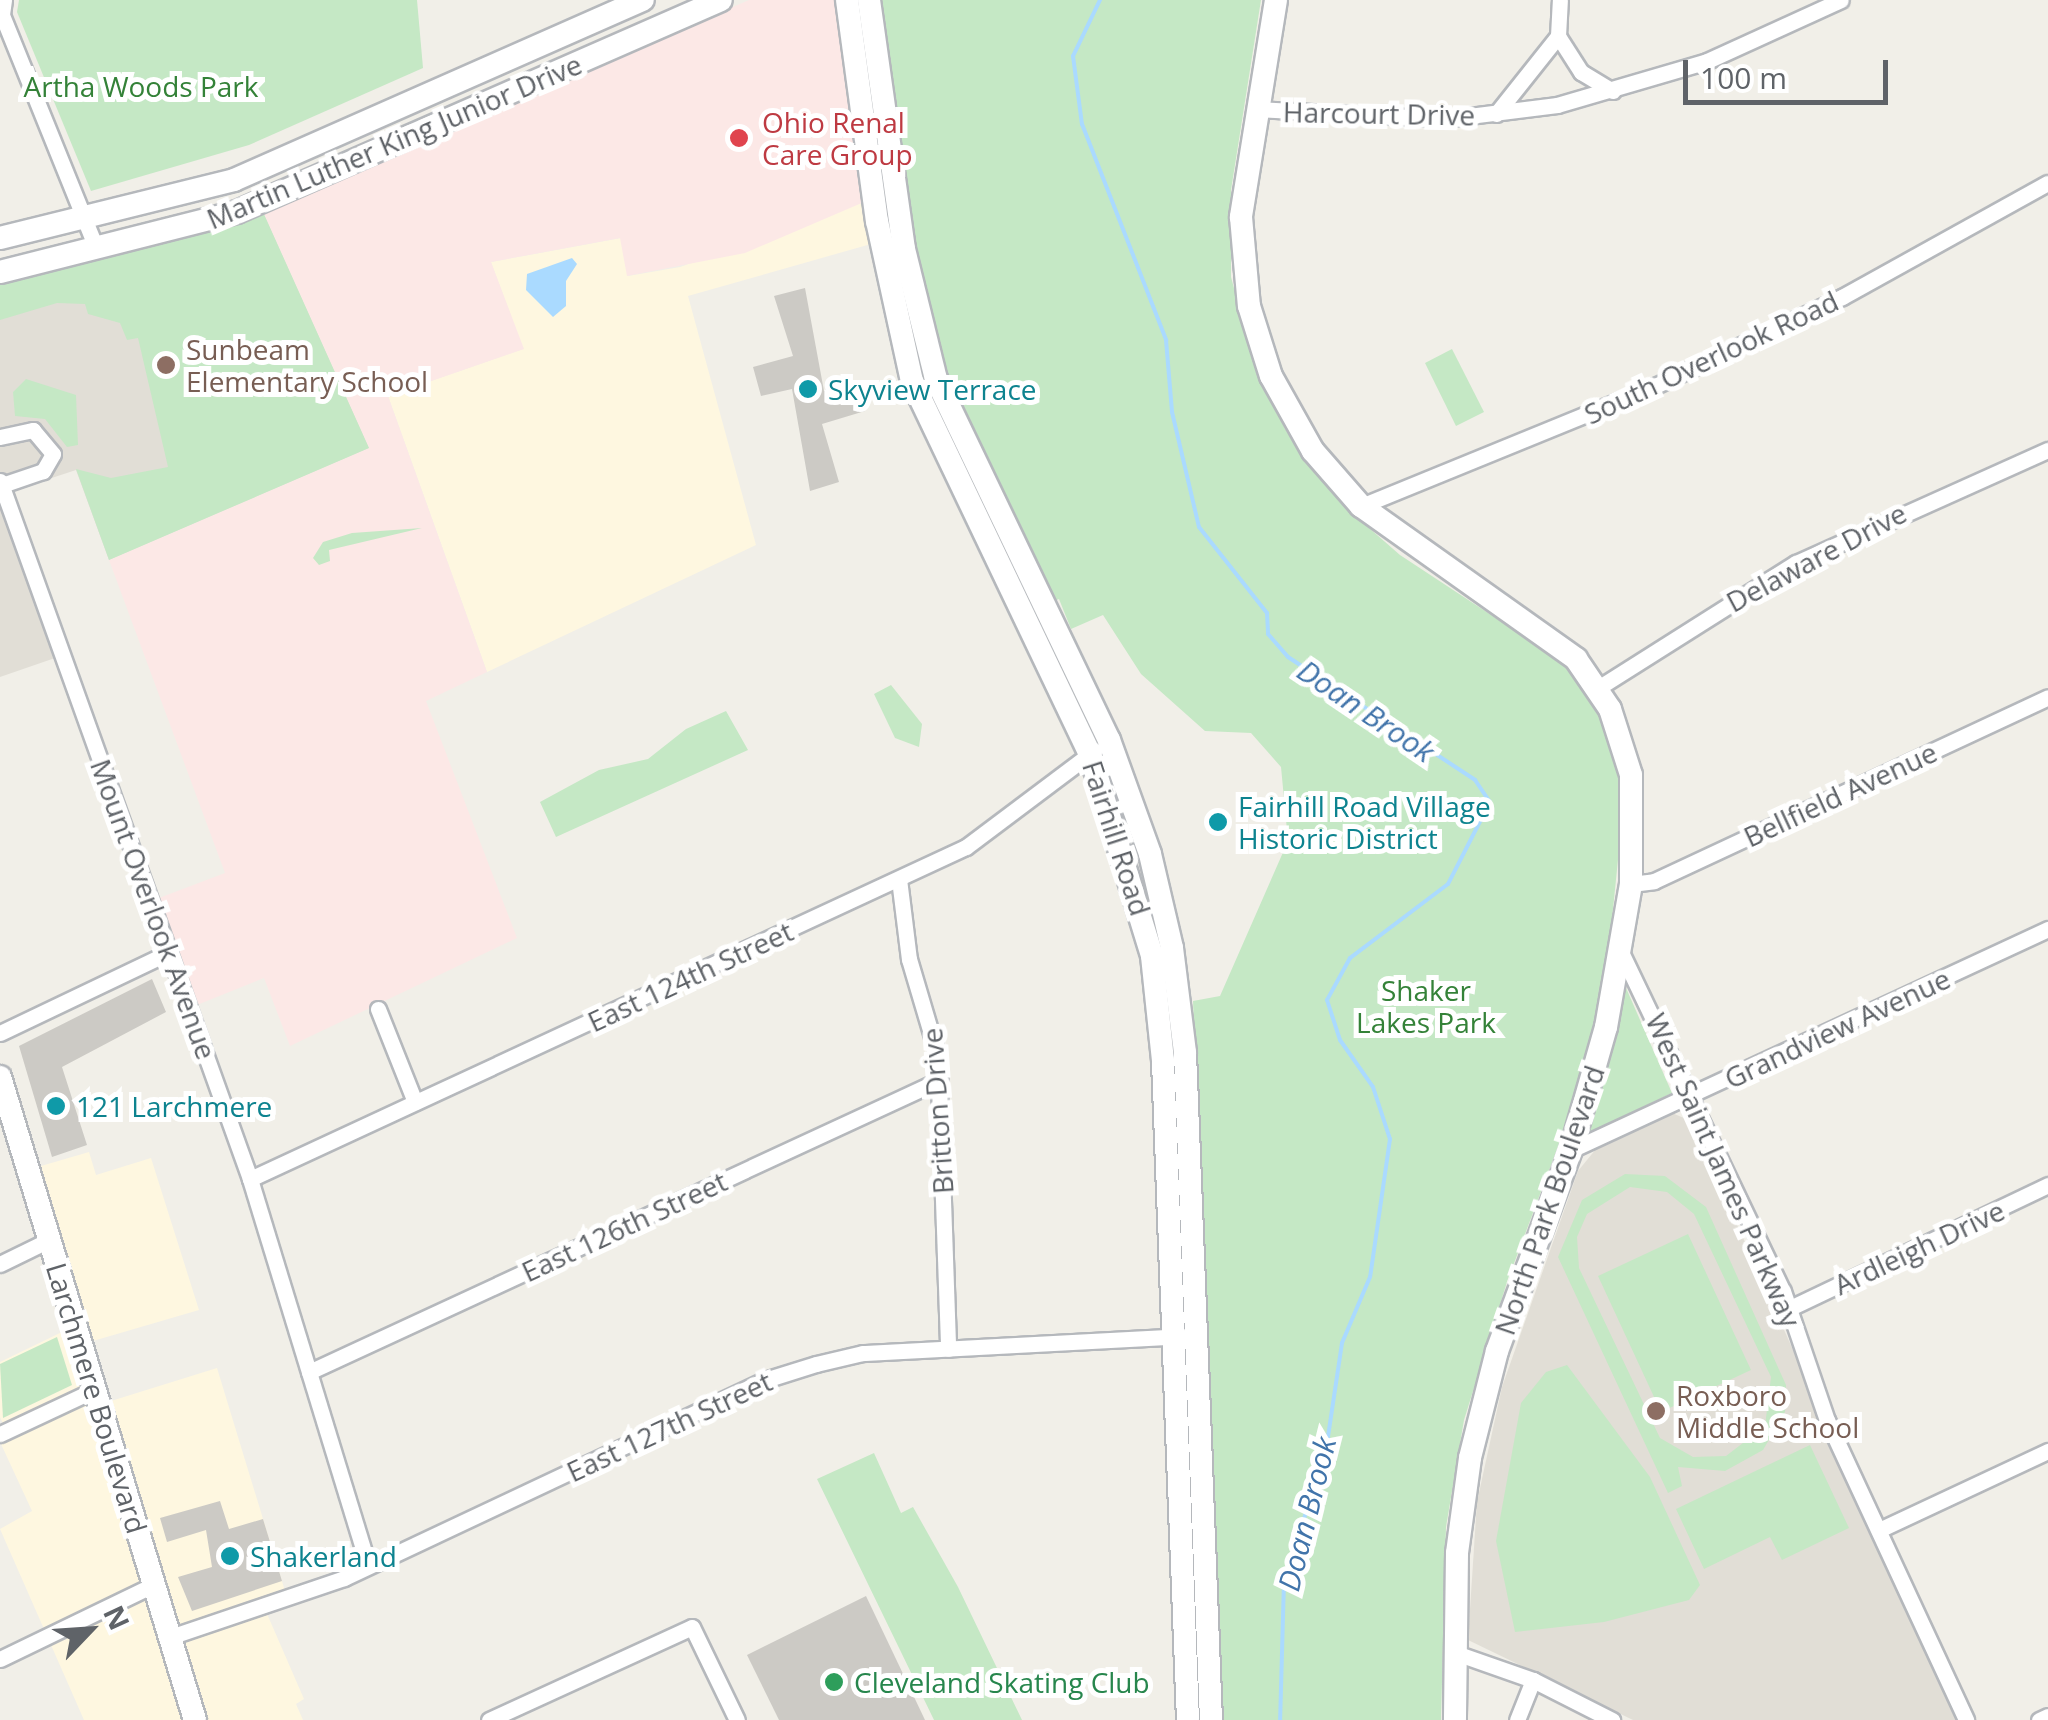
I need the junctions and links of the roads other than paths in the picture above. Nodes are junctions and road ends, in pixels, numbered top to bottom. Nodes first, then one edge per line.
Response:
1 (4, 0) edge
2 (722, 0) edge
3 (847, 0) edge
4 (869, 0) edge
5 (1276, 0) edge
6 (1560, 0) edge
7 (1841, 0) edge
8 (634, 4) edge
9 (638, 36) junction
10 (1558, 36) junction
11 (1614, 92) junction
12 (1256, 109) junction
13 (1494, 115) junction
14 (338, 134) junction
15 (352, 164) junction
16 (2048, 184) edge
17 (888, 214) junction
18 (85, 219) junction
19 (0, 238) edge
20 (97, 250) junction
21 (0, 272) edge
22 (0, 437) edge
23 (2048, 450) edge
24 (1, 483) edge
25 (1361, 506) junction
26 (1598, 688) junction
27 (2048, 697) edge
28 (1100, 747) junction
29 (899, 878) junction
30 (1631, 884) junction
31 (2048, 929) edge
32 (170, 952) junction
33 (1621, 952) junction
34 (378, 1009) dead end
35 (0, 1033) edge
36 (0, 1077) edge
37 (940, 1080) junction
38 (1691, 1096) junction
39 (414, 1102) junction
40 (4, 1104) edge
41 (1571, 1150) junction
42 (250, 1179) junction
43 (2048, 1186) edge
44 (49, 1240) junction
45 (0, 1264) edge
46 (1790, 1308) junction
47 (1186, 1336) junction
48 (948, 1348) junction
49 (309, 1372) junction
50 (94, 1390) junction
51 (0, 1434) edge
52 (2048, 1450) edge
53 (1880, 1530) junction
54 (368, 1566) junction
55 (154, 1584) junction
56 (170, 1637) junction
57 (1453, 1652) junction
58 (0, 1659) edge
59 (1198, 1667) junction
60 (1533, 1680) junction
61 (2048, 1716) edge
62 (195, 1720) edge
63 (489, 1720) edge
64 (737, 1720) edge
65 (1188, 1720) edge
66 (1212, 1720) edge
67 (1454, 1720) edge
68 (1517, 1720) edge
69 (1612, 1720) edge
70 (1966, 1720) edge
71 (2039, 1720) edge

1 - 18 street
2 - 9 main road, Martin Luther King Junior Drive
3 - 17 main road, Fairhill Road
4 - 17 main road, Fairhill Road
5 - 12 main road, North Park Boulevard
6 - 10 street
7 - 11 street, Harcourt Drive
8 - 9 street
8 - 14 main road, Martin Luther King Junior Drive
9 - 15 main road, Martin Luther King Junior Drive
10 - 11 street
10 - 13 street
11 - 13 street, Harcourt Drive
12 - 13 street, Harcourt Drive
12 - 25 main road, North Park Boulevard
14 - 15 street
14 - 18 main road, Martin Luther King Junior Drive
15 - 20 main road, Martin Luther King Junior Drive
16 - 25 street, South Overlook Road
17 - 28 main road, Fairhill Road
18 - 19 main road, Martin Luther King Junior Drive
18 - 20 street
20 - 21 main road, Martin Luther King Junior Drive
22 - 24 street, Mount Overlook Avenue
23 - 26 street, Delaware Drive
24 - 32 street, Mount Overlook Avenue
25 - 26 main road, North Park Boulevard
26 - 30 main road, North Park Boulevard
27 - 30 street, Bellfield Avenue
28 - 29 street, East 124th Street
28 - 47 main road, Fairhill Road
29 - 37 street, Britton Drive
29 - 39 street, East 124th Street
30 - 33 main road, North Park Boulevard
31 - 38 street, Grandview Avenue
32 - 35 street
32 - 42 street, Mount Overlook Avenue
33 - 38 street, West Saint James Parkway
33 - 41 main road, North Park Boulevard
34 - 39 street
36 - 40 main road, Larchmere Boulevard
37 - 48 street, Britton Drive
37 - 49 street, East 126th Street
38 - 41 street, Grandview Avenue
38 - 46 street, West Saint James Parkway
39 - 42 street, East 124th Street
40 - 44 main road, Larchmere Boulevard
41 - 57 main road, North Park Boulevard
42 - 49 street, Mount Overlook Avenue
43 - 46 street, Ardleigh Drive
44 - 45 street
44 - 50 main road, Larchmere Boulevard
46 - 53 street, West Saint James Parkway
47 - 48 street, East 127th Street
47 - 59 main road, Fairhill Road
48 - 54 street, East 127th Street
49 - 54 street, Mount Overlook Avenue
50 - 51 street
50 - 55 main road, Larchmere Boulevard
52 - 53 street
53 - 70 street, West Saint James Parkway
54 - 56 street, East 127th Street
55 - 56 main road, Larchmere Boulevard
55 - 58 street
56 - 62 main road, Larchmere Boulevard
57 - 60 street
57 - 67 main road, North Park Boulevard
59 - 65 main road, Fairhill Road
59 - 66 main road, Fairhill Road
60 - 68 street
60 - 69 street
61 - 71 street
63 - 64 street

